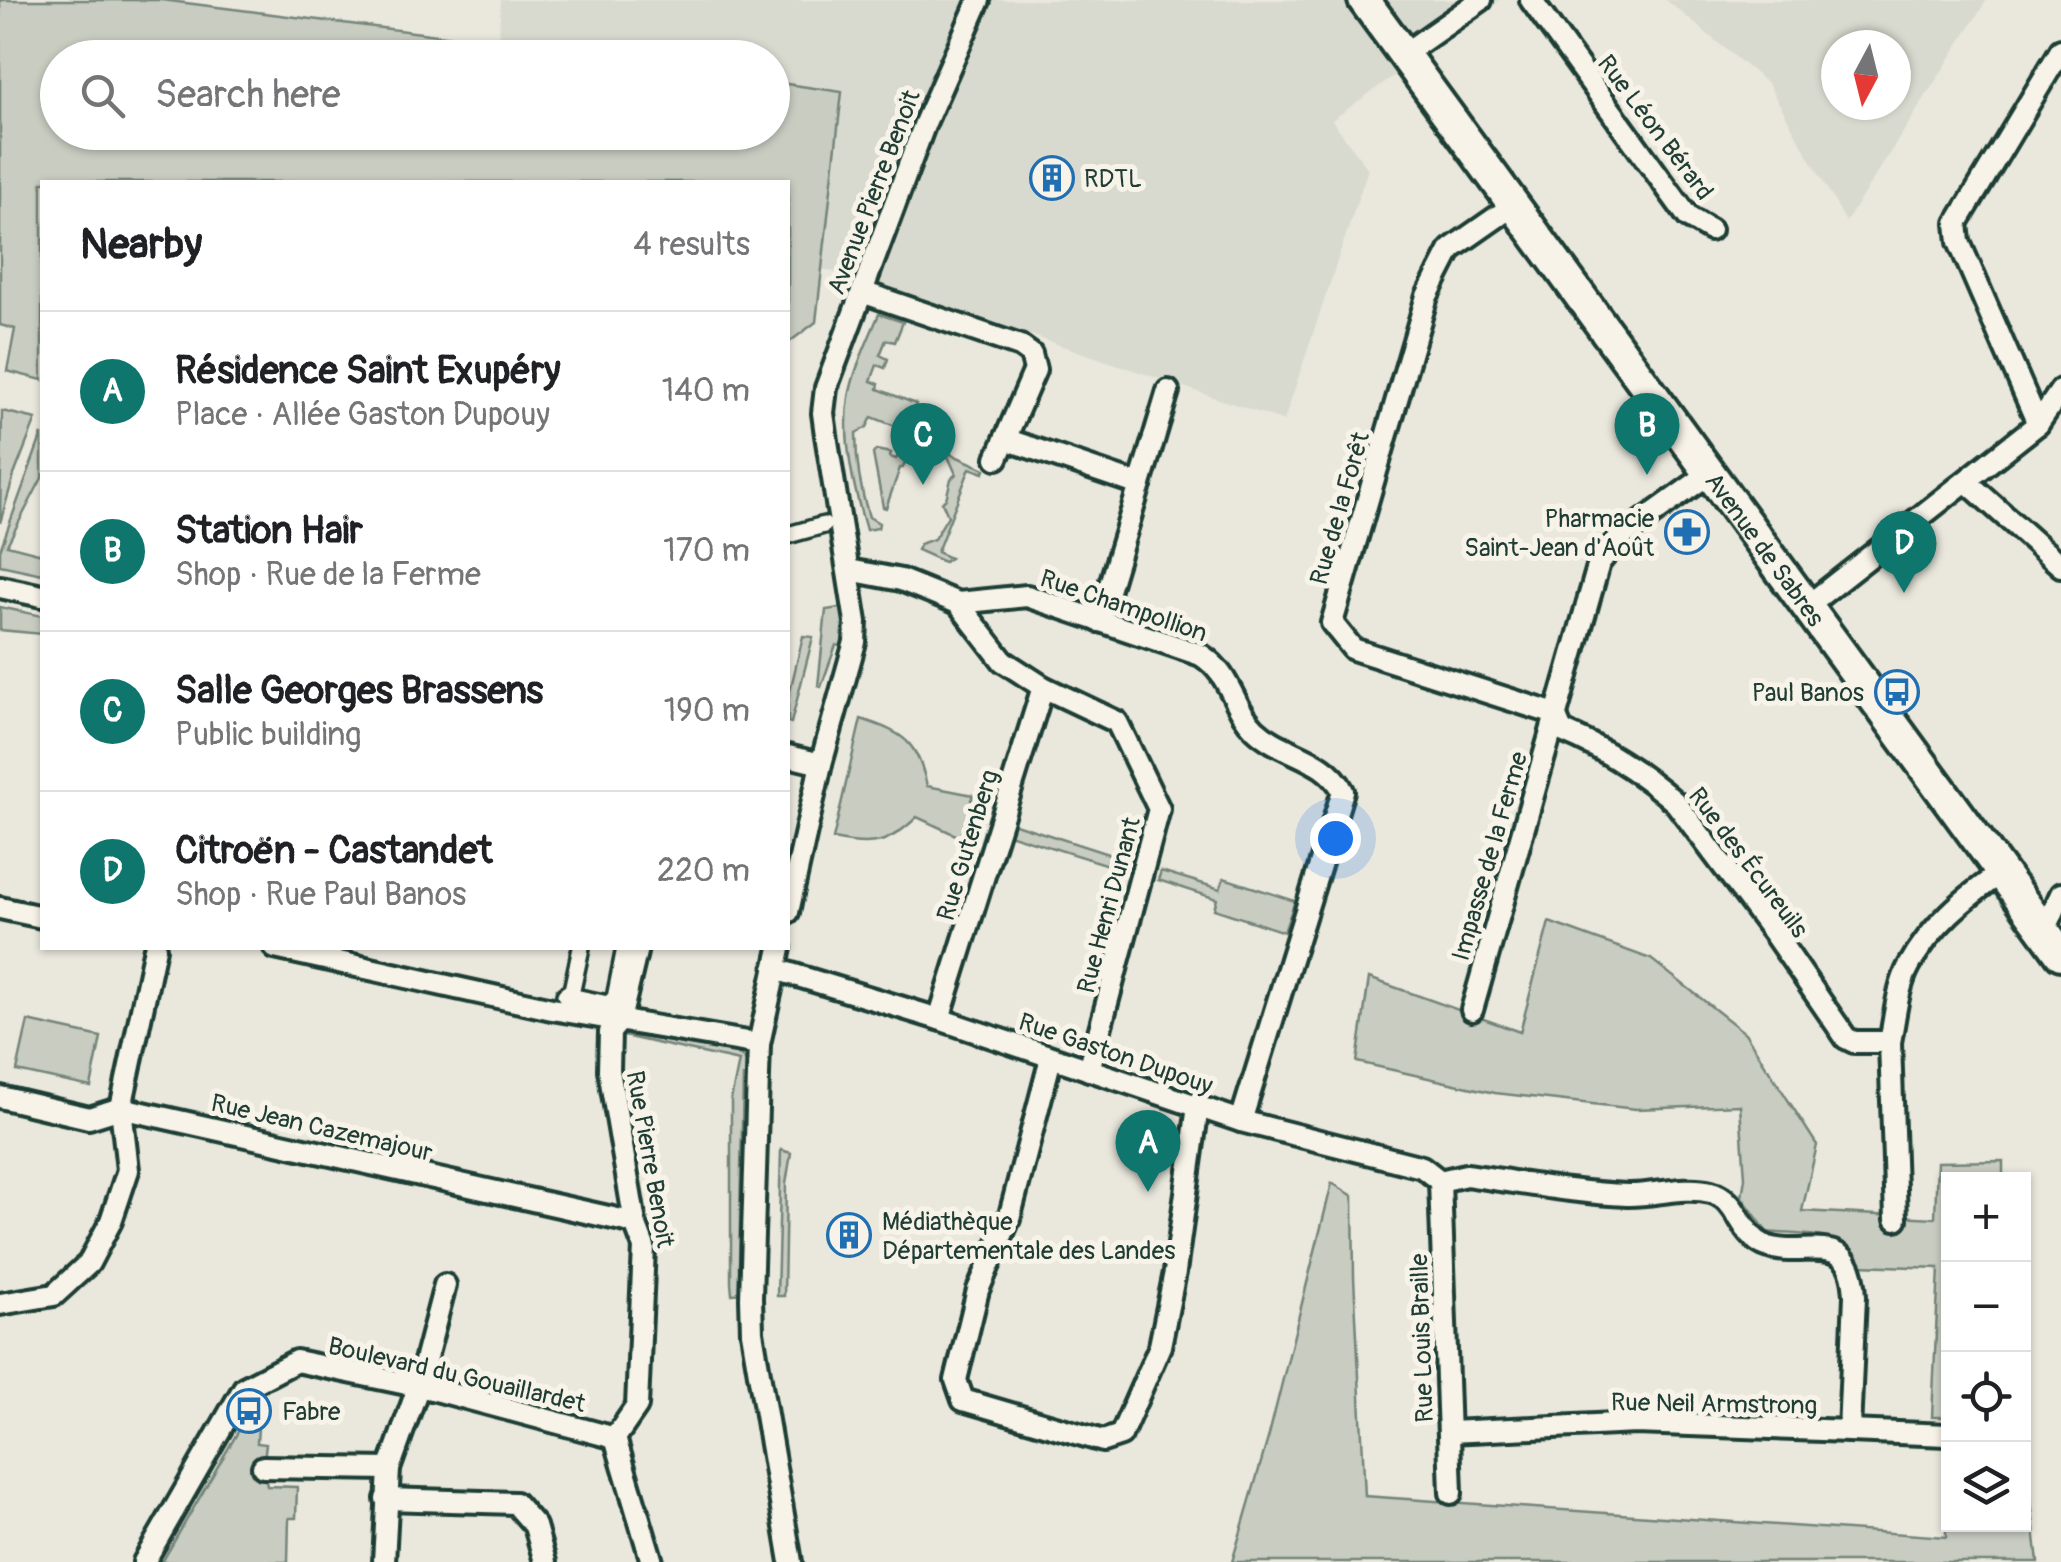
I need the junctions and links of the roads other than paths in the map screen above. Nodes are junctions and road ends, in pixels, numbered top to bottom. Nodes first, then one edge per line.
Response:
1 (979, 0) edge
2 (1364, 0) edge
3 (1482, 0) edge
4 (1532, 0) edge
5 (2061, 50) edge
6 (1404, 54) junction
7 (1514, 206) junction
8 (1710, 230) dead end
9 (862, 292) junction
10 (2061, 390) edge
11 (1168, 391) dead end
12 (2038, 424) junction
13 (1710, 473) junction
14 (1967, 482) junction
15 (1140, 485) junction
16 (824, 525) dead end
17 (790, 535) edge
18 (2061, 566) edge
19 (849, 570) junction
20 (0, 587) edge
21 (40, 596) edge
22 (958, 603) junction
23 (1807, 606) junction
24 (1099, 620) junction
25 (1044, 687) junction
26 (1555, 714) junction
27 (790, 758) edge
28 (821, 764) junction
29 (2002, 872) junction
30 (2061, 894) edge
31 (790, 903) edge
32 (0, 908) edge
33 (40, 918) edge
34 (2053, 942) edge
35 (155, 950) edge
36 (284, 950) edge
37 (581, 950) edge
38 (625, 950) edge
39 (637, 950) edge
40 (780, 950) edge
41 (775, 969) junction
42 (1472, 1010) dead end
43 (939, 1019) junction
44 (620, 1020) junction
45 (1890, 1042) junction
46 (759, 1044) junction
47 (1050, 1058) junction
48 (1089, 1070) junction
49 (0, 1098) edge
50 (1198, 1106) junction
51 (121, 1108) junction
52 (1241, 1120) junction
53 (1440, 1181) junction
54 (1896, 1219) dead end
55 (634, 1222) junction
56 (444, 1286) dead end
57 (0, 1304) edge
58 (418, 1388) junction
59 (1850, 1430) junction
60 (1450, 1432) junction
61 (1941, 1436) edge
62 (615, 1438) junction
63 (263, 1467) dead end
64 (389, 1469) junction
65 (1450, 1493) dead end
66 (386, 1499) junction
67 (144, 1562) edge
68 (384, 1562) edge
69 (545, 1562) edge
70 (652, 1562) edge
71 (791, 1562) edge

1 - 9 street, Avenue Pierre Benoit
2 - 6 main road, Avenue de Sabres
3 - 6 street
4 - 8 street, Rue Léon Bérard
5 - 12 street
6 - 7 main road, Avenue de Sabres
7 - 13 main road, Avenue de Sabres
7 - 26 street, Rue de la Forêt
9 - 15 street
9 - 19 street, Avenue Pierre Benoit
10 - 12 street
11 - 15 street
12 - 14 street
13 - 23 main road, Avenue de Sabres
13 - 26 street, Impasse de la Ferme
14 - 18 street
14 - 23 street
15 - 24 street
16 - 17 street
19 - 22 street, Rue Champollion
19 - 28 street, Avenue Pierre Benoit
20 - 21 street
22 - 24 street, Rue Champollion
22 - 25 street, Rue Henri Dunant
23 - 29 main road, Avenue de Sabres
24 - 52 street, Rue Champollion
25 - 43 street, Rue Gutenberg
25 - 48 street, Rue Henri Dunant
26 - 42 street, Impasse de la Ferme
26 - 45 street, Rue des Écureuils
27 - 28 street
28 - 31 street, Avenue Pierre Benoit
29 - 34 main road, Avenue de Sabres
29 - 45 street
30 - 34 street
32 - 33 street
35 - 51 street
36 - 44 street
37 - 38 street
39 - 44 street, Rue Pierre Benoit
40 - 41 street
41 - 43 street, Rue Gaston Dupouy
41 - 46 street
43 - 47 street, Rue Gaston Dupouy
44 - 46 street
44 - 55 street, Rue Pierre Benoit
45 - 54 street
46 - 71 street
47 - 48 street, Rue Gaston Dupouy
47 - 50 street
48 - 50 street, Rue Gaston Dupouy
49 - 51 street, Rue Jean Cazemajour
50 - 52 street, Rue Gaston Dupouy
51 - 55 street, Rue Jean Cazemajour
51 - 57 street
52 - 53 street, Rue Gaston Dupouy
53 - 59 street, Rue Neil Armstrong
53 - 60 street, Rue Louis Braille
55 - 62 street, Rue Pierre Benoit
56 - 58 street
58 - 62 street, Boulevard du Gouaillardet
58 - 64 street
58 - 67 street, Boulevard du Gouaillardet
59 - 60 street, Rue Neil Armstrong
59 - 61 street
60 - 65 street, Rue Louis Braille
62 - 70 street
63 - 64 street
64 - 66 street
66 - 68 street
66 - 69 street

